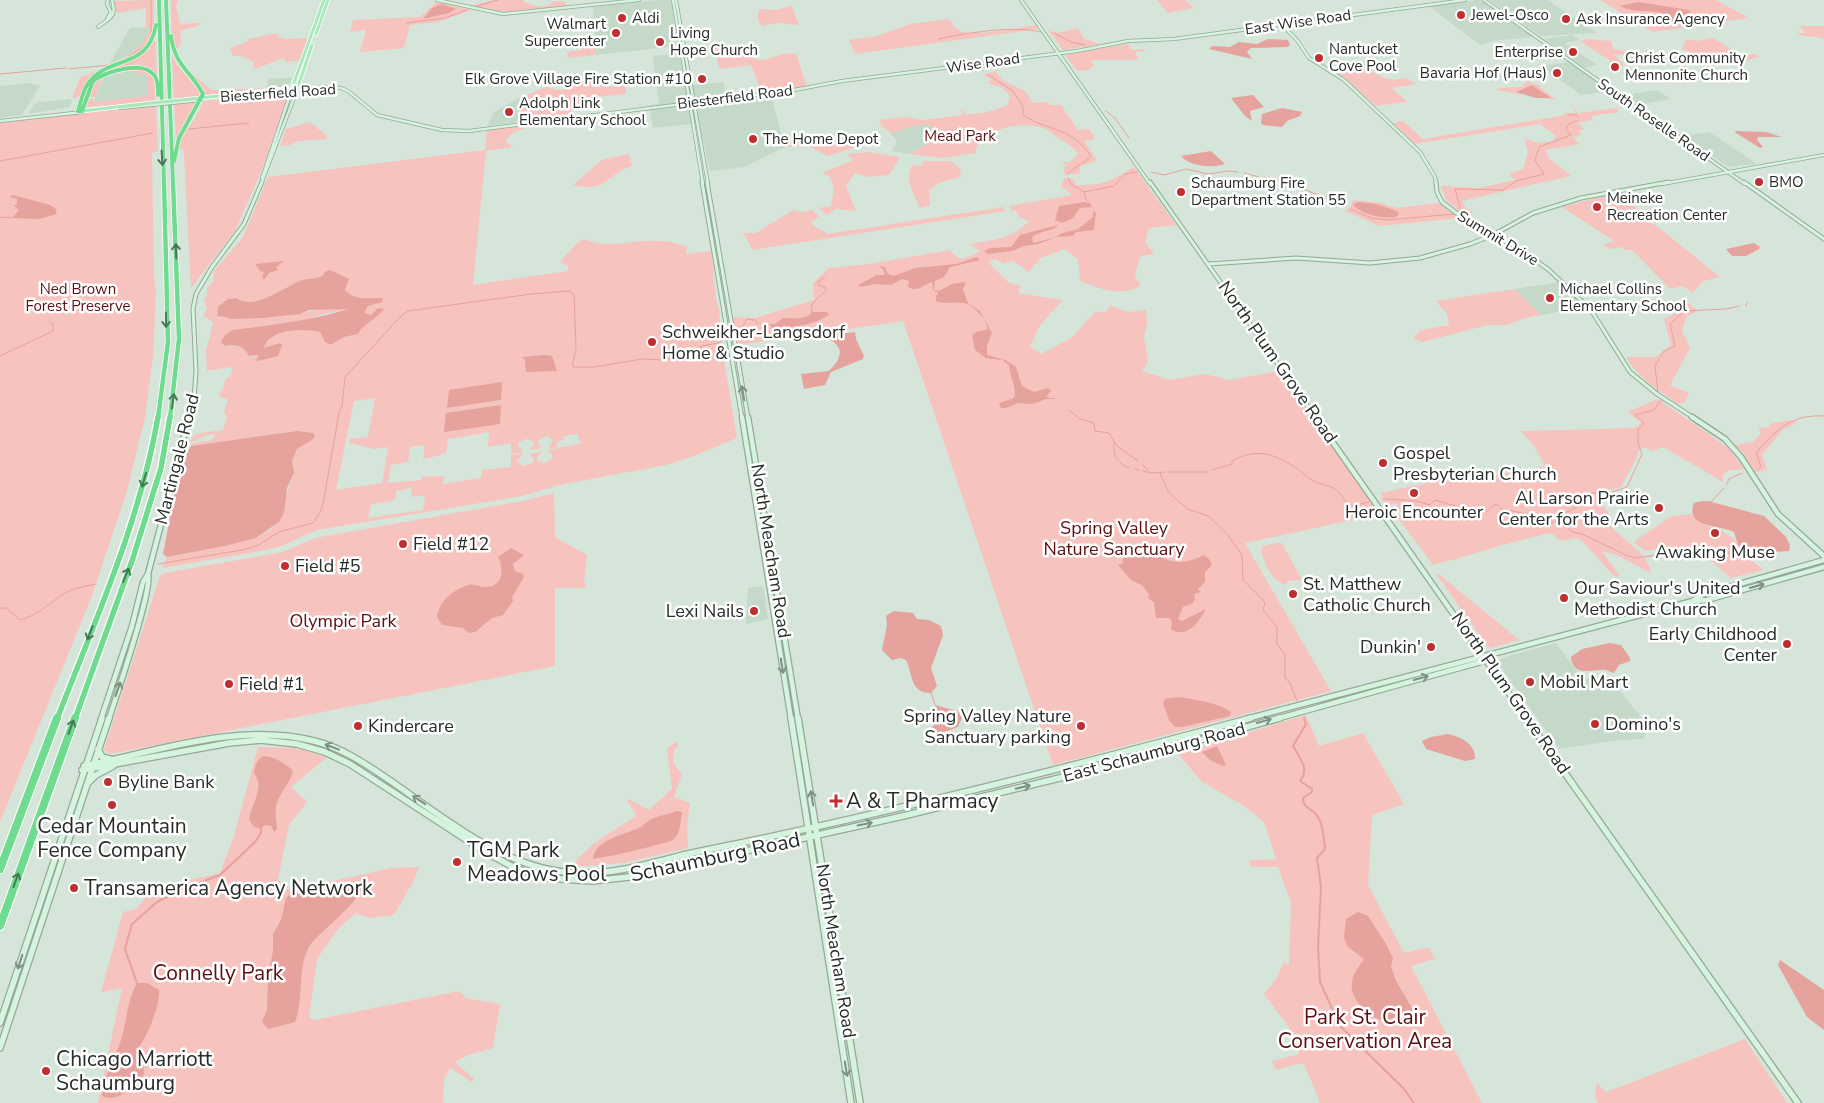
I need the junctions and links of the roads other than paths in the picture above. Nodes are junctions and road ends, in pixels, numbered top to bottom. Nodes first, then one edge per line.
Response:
1 (108, 0) edge
2 (112, 0) edge
3 (159, 0) edge
4 (166, 0) edge
5 (324, 0) edge
6 (328, 0) edge
7 (437, 0) edge
8 (639, 0) edge
9 (675, 0) edge
10 (1022, 0) edge
11 (1465, 0) edge
12 (1486, 0) edge
13 (159, 12) junction
14 (167, 24) junction
15 (1282, 25) junction
16 (1160, 39) joint
17 (1059, 53) junction
18 (807, 87) joint
19 (292, 89) junction
20 (297, 89) junction
21 (85, 98) junction
22 (201, 99) junction
23 (692, 102) junction
24 (162, 109) junction
25 (80, 111) junction
26 (0, 120) edge
27 (1824, 155) edge
28 (173, 163) junction
29 (1729, 171) junction
30 (261, 182) junction
31 (1493, 234) junction
32 (1824, 237) edge
33 (1209, 264) junction
34 (731, 341) junction
35 (1824, 556) edge
36 (1824, 560) edge
37 (1824, 567) edge
38 (148, 574) junction
39 (1693, 601) junction
40 (1486, 657) junction
41 (98, 749) junction
42 (114, 760) junction
43 (122, 762) junction
44 (92, 766) junction
45 (83, 768) junction
46 (86, 785) junction
47 (816, 827) junction
48 (808, 829) junction
49 (817, 834) junction
50 (809, 836) junction
51 (0, 869) edge
52 (0, 926) edge
53 (0, 1023) edge
54 (0, 1048) edge
55 (851, 1103) edge
56 (860, 1103) edge
57 (1798, 1103) edge

1 - 2 street
3 - 13 highway
4 - 14 highway
5 - 19 main road
6 - 20 main road
7 - 8 street
9 - 23 street, North Meacham Road
10 - 17 street, North Plum Grove Road
11 - 15 street, East Wise Road
12 - 29 street, South Roselle Road
13 - 21 highway
13 - 24 highway
14 - 22 highway
14 - 28 highway
15 - 16 street, East Wise Road
15 - 31 street, Summit Drive
16 - 17 street, Wise Road
17 - 18 street, Wise Road
17 - 33 street, North Plum Grove Road
18 - 23 street, Biesterfield Road
19 - 20 main road, Biesterfield Road
19 - 22 main road, Biesterfield Road
19 - 30 street
20 - 23 street, Biesterfield Road
20 - 30 street
21 - 24 highway
21 - 25 highway
22 - 25 main road, Biesterfield Road, bridge
22 - 28 highway
23 - 34 street, North Meacham Road
23 - 34 street, North Meacham Road
24 -> 51 highway
25 - 26 street, Biesterfield Road
25 - 26 street, Biesterfield Road
27 - 29 street
52 -> 28 highway
29 - 31 street
29 - 32 street, South Roselle Road
30 - 38 street, Martingale Road
31 - 33 street
31 - 35 street, Summit Drive
33 - 40 street, North Plum Grove Road
47 -> 34 street, North Meacham Road
34 -> 48 street, North Meacham Road
36 - 39 street, East Schaumburg Road
39 -> 37 street, East Schaumburg Road
41 -> 38 street, Martingale Road
38 - 45 street, Martingale Road
39 - 40 street, East Schaumburg Road
40 - 47 street, East Schaumburg Road
49 -> 40 street, East Schaumburg Road
40 - 57 street, North Plum Grove Road
41 - 42 street
41 - 44 street, Martingale Road
42 - 44 street, Schaumburg Road
48 -> 42 street, Schaumburg Road
43 - 44 street, Schaumburg Road
43 - 46 street
43 - 50 street, Schaumburg Road
44 - 45 street, Schaumburg Road
44 - 46 street, Martingale Road
45 -> 53 street, Martingale Road
46 - 54 street, Martingale Road
47 - 48 street, Schaumburg Road
47 - 49 street, North Meacham Road
48 - 50 street, North Meacham Road
49 - 50 street, Schaumburg Road
49 - 56 street, North Meacham Road
50 -> 55 street, North Meacham Road

